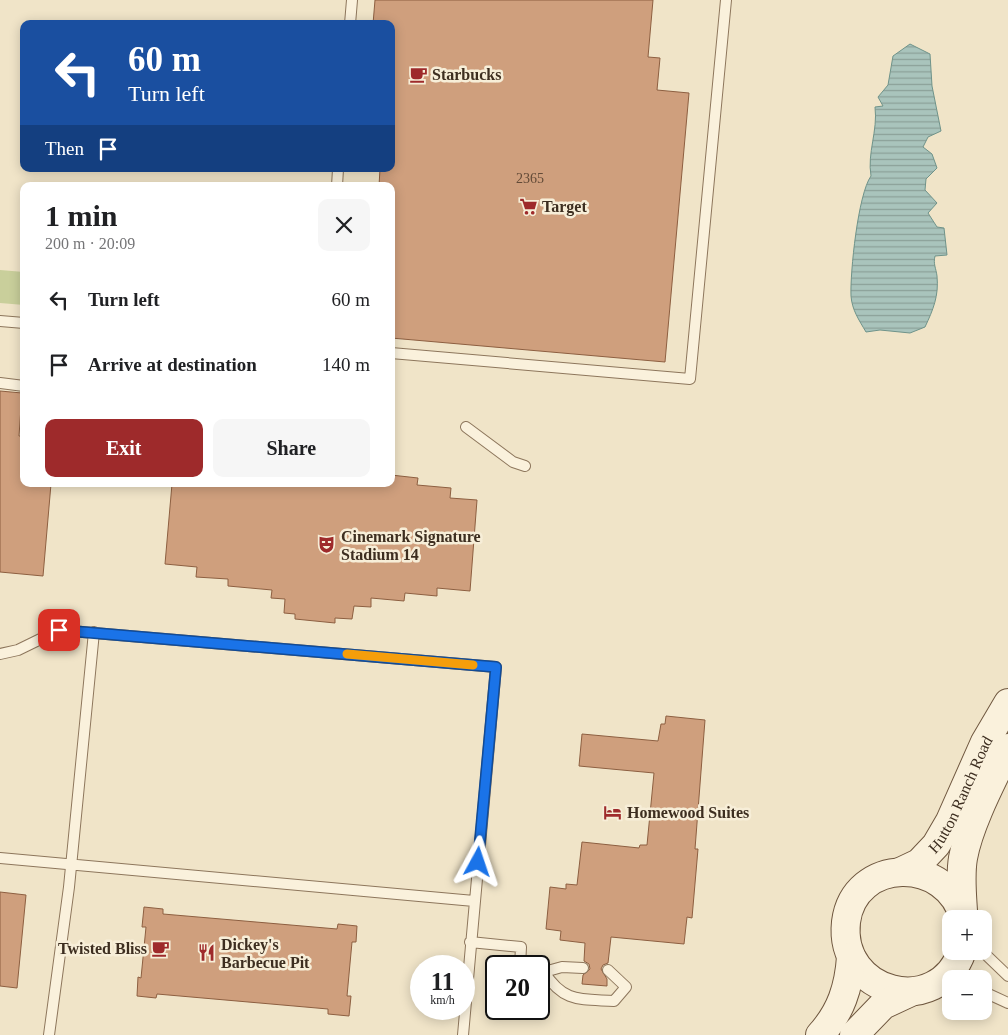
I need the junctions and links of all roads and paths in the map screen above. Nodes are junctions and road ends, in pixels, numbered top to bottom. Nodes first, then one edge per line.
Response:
1 (352, 0) edge
2 (726, 0) edge
3 (350, 20) edge
4 (0, 321) edge
5 (20, 323) edge
6 (395, 353) edge
7 (0, 383) edge
8 (20, 386) edge
9 (466, 427) dead end
10 (525, 466) dead end
11 (94, 632) junction
12 (0, 654) edge
13 (1008, 703) edge
14 (1008, 748) edge
15 (0, 858) edge
16 (72, 864) junction
17 (900, 872) junction
18 (474, 900) junction
19 (962, 910) edge
20 (963, 910) edge
21 (470, 942) junction
22 (521, 955) edge
23 (850, 957) junction
24 (957, 960) edge
25 (991, 960) edge
26 (583, 968) dead end
27 (550, 970) edge
28 (608, 970) dead end
29 (1008, 976) edge
30 (550, 982) edge
31 (933, 987) edge
32 (992, 996) edge
33 (1008, 1003) edge
34 (49, 1035) edge
35 (463, 1035) edge
36 (820, 1035) edge
37 (854, 1035) edge

1 - 3 lane
2 - 6 lane
4 - 5 lane
7 - 8 lane
9 - 10 lane
11 - 12 lane
11 - 16 lane
11 - 18 lane
13 - 17 main road, Hutton Ranch Road
14 - 20 main road, Hutton Ranch Road
15 - 16 lane
16 - 18 lane
16 - 34 lane
17 - 19 main road
17 - 23 main road
18 - 21 lane
21 - 22 lane
21 - 35 lane
23 - 31 main road
23 - 36 main road
24 - 31 main road
25 - 29 lane
26 - 27 lane
28 - 30 lane
31 - 37 main road
32 - 33 lane

